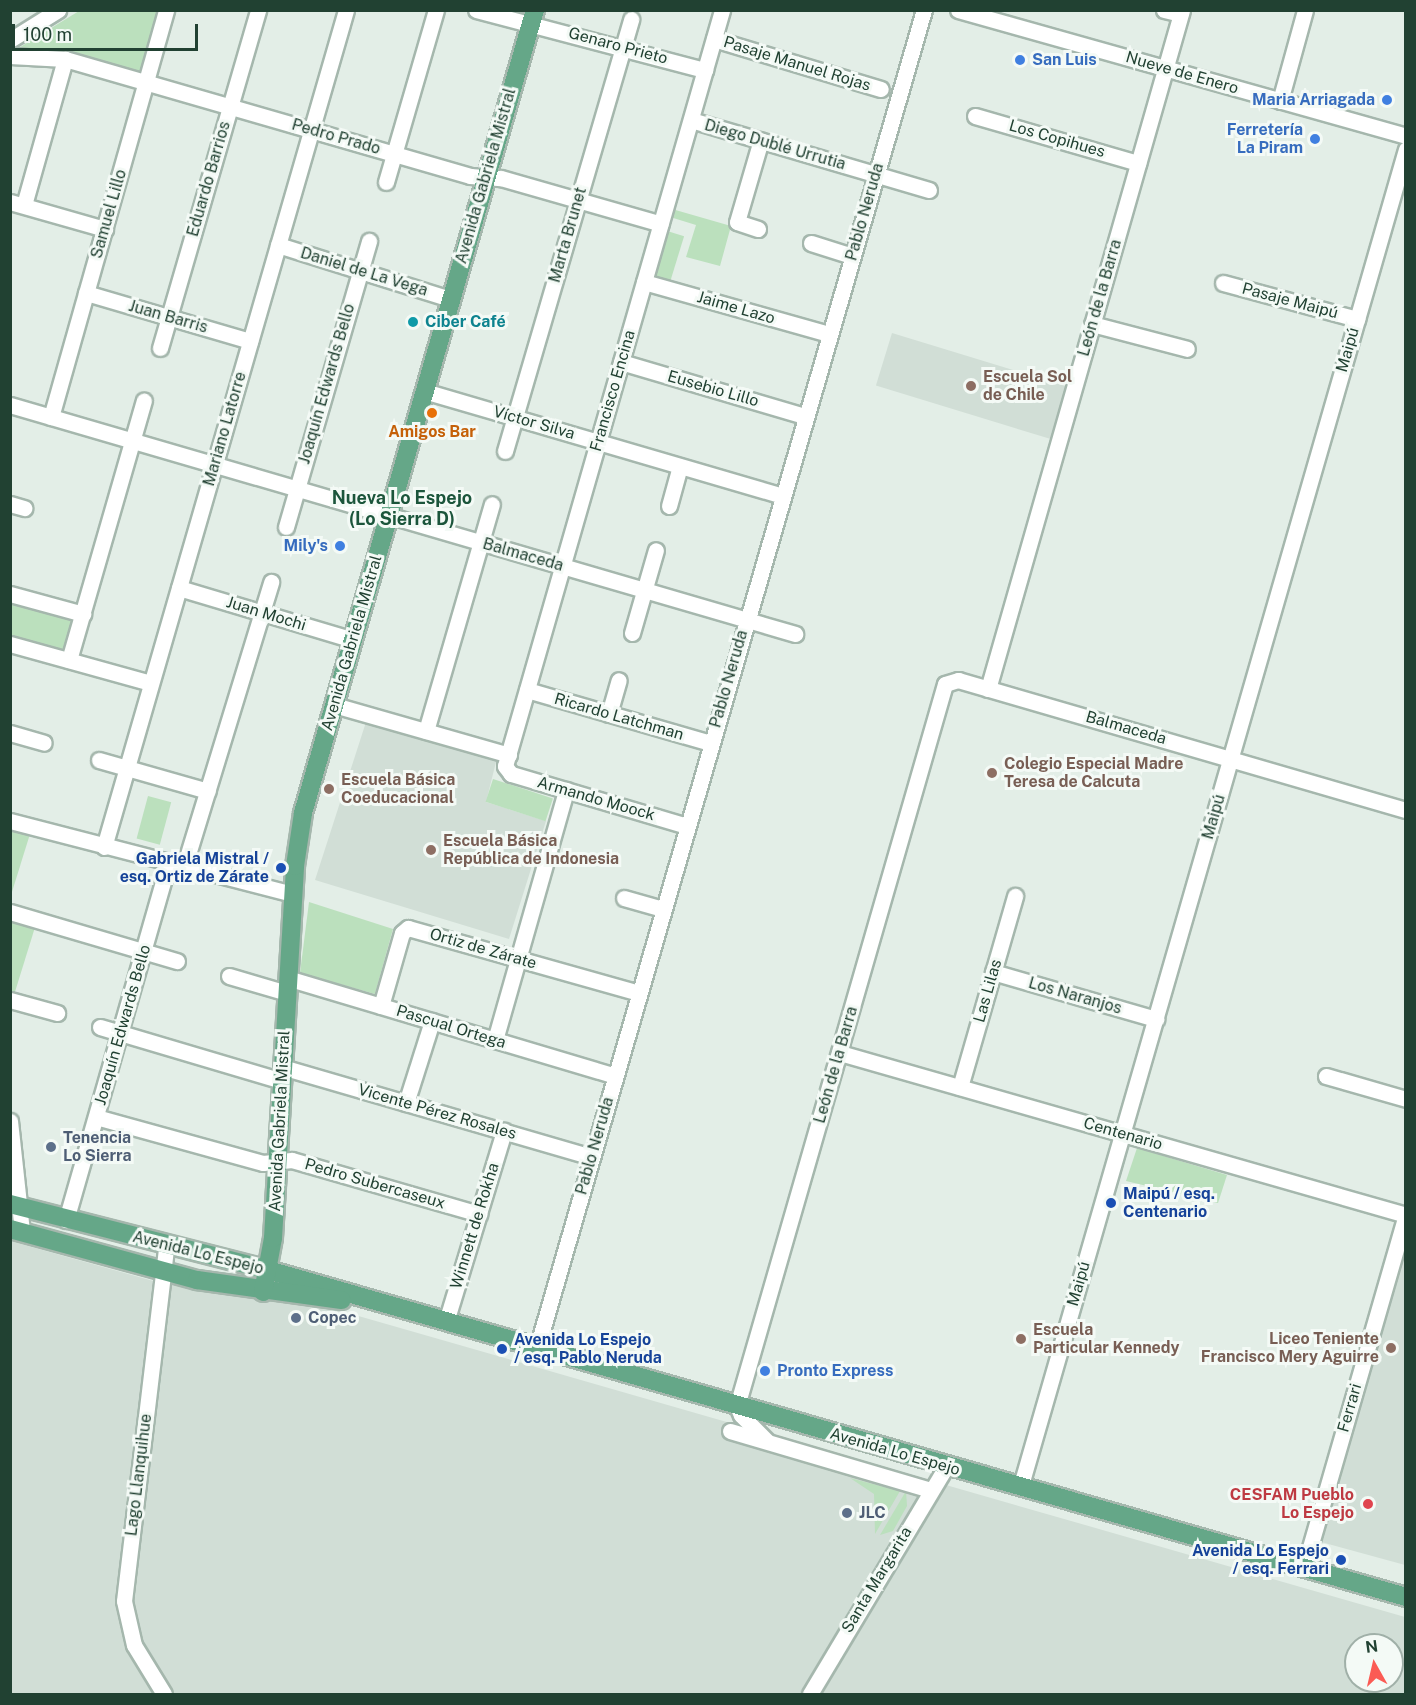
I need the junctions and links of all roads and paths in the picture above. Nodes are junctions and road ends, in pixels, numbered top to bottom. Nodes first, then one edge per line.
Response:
1 (58, 10) edge
2 (166, 10) edge
3 (258, 10) edge
4 (346, 10) edge
5 (436, 10) edge
6 (476, 10) edge
7 (722, 10) edge
8 (924, 10) edge
9 (958, 10) edge
10 (1164, 10) edge
11 (1305, 10) edge
12 (1181, 12) edge
13 (533, 18) edge
14 (631, 19) dead end
15 (714, 39) junction
16 (10, 40) edge
17 (622, 47) junction
18 (10, 56) edge
19 (65, 59) junction
20 (1165, 69) junction
21 (705, 70) junction
22 (146, 82) junction
23 (881, 89) dead end
24 (1280, 101) junction
25 (230, 107) junction
26 (975, 116) dead end
27 (691, 120) junction
28 (311, 130) junction
29 (1406, 136) edge
30 (761, 140) junction
31 (1406, 149) edge
32 (394, 154) junction
33 (1138, 163) junction
34 (876, 174) junction
35 (486, 177) junction
36 (386, 182) dead end
37 (929, 190) dead end
38 (578, 201) junction
39 (17, 204) edge
40 (661, 224) junction
41 (105, 229) junction
42 (758, 229) dead end
43 (369, 241) dead end
44 (811, 243) dead end
45 (278, 245) junction
46 (852, 256) junction
47 (360, 271) junction
48 (644, 282) junction
49 (1222, 283) dead end
50 (86, 293) junction
51 (450, 299) junction
52 (169, 317) junction
53 (1357, 319) junction
54 (1092, 324) junction
55 (829, 334) junction
56 (250, 341) junction
57 (160, 348) dead end
58 (1187, 349) dead end
59 (621, 362) junction
60 (424, 391) junction
61 (144, 400) dead end
62 (10, 405) edge
63 (805, 416) junction
64 (51, 417) junction
65 (515, 417) junction
66 (133, 441) junction
67 (598, 442) junction
68 (506, 451) dead end
69 (215, 465) junction
70 (680, 466) junction
71 (297, 489) junction
72 (782, 496) junction
73 (492, 504) dead end
74 (669, 506) dead end
75 (388, 515) junction
76 (286, 527) dead end
77 (481, 543) junction
78 (656, 550) dead end
79 (562, 567) junction
80 (271, 582) dead end
81 (179, 588) junction
82 (645, 590) junction
83 (10, 594) edge
84 (262, 612) junction
85 (83, 614) junction
86 (746, 620) junction
87 (632, 633) dead end
88 (795, 634) dead end
89 (352, 640) junction
90 (10, 644) edge
91 (69, 660) junction
92 (619, 680) dead end
93 (950, 681) joint
94 (152, 684) junction
95 (988, 689) junction
96 (527, 690) junction
97 (334, 705) junction
98 (609, 714) junction
99 (426, 731) junction
100 (10, 733) edge
101 (44, 743) dead end
102 (711, 743) junction
103 (508, 755) junction
104 (1231, 758) junction
105 (99, 760) dead end
106 (127, 768) junction
107 (506, 771) joint
108 (566, 790) junction
109 (208, 791) junction
110 (1406, 810) edge
111 (10, 821) edge
112 (687, 826) junction
113 (104, 848) junction
114 (168, 864) junction
115 (185, 864) junction
116 (293, 894) junction
117 (1015, 896) dead end
118 (624, 898) dead end
119 (663, 909) junction
120 (10, 912) edge
121 (145, 951) junction
122 (518, 959) junction
123 (177, 960) dead end
124 (993, 972) junction
125 (229, 976) dead end
126 (287, 986) junction
127 (639, 993) junction
128 (10, 1000) edge
129 (381, 1006) junction
130 (57, 1013) dead end
131 (1156, 1019) junction
132 (432, 1021) junction
133 (100, 1027) dead end
134 (122, 1034) junction
135 (495, 1040) junction
136 (840, 1053) junction
137 (282, 1074) junction
138 (615, 1076) junction
139 (1326, 1076) dead end
140 (960, 1088) junction
141 (1406, 1099) edge
142 (406, 1103) junction
143 (96, 1117) junction
144 (10, 1121) edge
145 (504, 1131) junction
146 (1123, 1134) junction
147 (592, 1156) junction
148 (277, 1161) junction
149 (15, 1205) edge
150 (479, 1214) junction
151 (1405, 1215) edge
152 (66, 1220) junction
153 (16, 1231) edge
154 (166, 1247) junction
155 (268, 1270) junction
156 (164, 1273) junction
157 (263, 1292) junction
158 (386, 1305) junction
159 (446, 1322) junction
160 (537, 1348) junction
161 (737, 1406) junction
162 (730, 1431) dead end
163 (767, 1441) junction
164 (946, 1467) junction
165 (1021, 1485) junction
166 (930, 1490) junction
167 (1304, 1568) junction
168 (1406, 1597) edge
169 (164, 1695) edge
170 (810, 1695) edge

1 - 16 street
2 - 22 street, Samuel Lillo
3 - 25 street, Eduardo Barrios
4 - 28 street, Mariano Latorre
5 - 32 street
6 - 13 street, Genaro Prieto
7 - 15 street, Francisco Encina
8 - 34 street, Pablo Neruda
9 - 20 street, Nueve de Enero
10 - 12 street
11 - 24 street
12 - 20 street, León de la Barra
13 - 17 street, Genaro Prieto
13 - 35 main road, Avenida Gabriela Mistral
14 - 17 street, Marta Brunet
15 - 21 street, Francisco Encina
15 - 23 street, Pasaje Manuel Rojas
17 - 21 street, Genaro Prieto
17 - 38 street, Marta Brunet
18 - 19 street, Pedro Prado
19 - 22 street, Pedro Prado
19 - 39 street
20 - 24 street, Nueve de Enero
20 - 33 street, León de la Barra
21 - 27 street, Francisco Encina
22 - 25 street, Pedro Prado
22 - 41 street, Samuel Lillo
24 - 29 street, Nueve de Enero
25 - 28 street, Pedro Prado
25 - 52 street, Eduardo Barrios
26 - 33 street, Los Copihues
27 - 30 street, Diego Dublé Urrutia
27 - 40 street, Francisco Encina
28 - 32 street, Pedro Prado
28 - 45 street, Mariano Latorre
30 - 34 street, Diego Dublé Urrutia
30 - 42 street
31 - 53 street, Maipú
32 - 35 street, Pedro Prado
32 - 36 street
33 - 54 street, León de la Barra
34 - 37 street, Diego Dublé Urrutia
34 - 46 street, Pablo Neruda
35 - 38 street, Pedro Prado
35 - 51 main road, Avenida Gabriela Mistral
38 - 40 street, Pedro Prado
38 - 65 street, Marta Brunet
39 - 41 street
40 - 48 street, Francisco Encina
41 - 50 street, Samuel Lillo
43 - 47 street, Joaquín Edwards Bello
44 - 46 street
45 - 47 street, Daniel de La Vega
45 - 56 street, Mariano Latorre
46 - 55 street, Pablo Neruda
47 - 51 street, Daniel de La Vega
47 - 71 street, Joaquín Edwards Bello
48 - 55 street, Jaime Lazo
48 - 59 street, Francisco Encina
49 - 53 street, Pasaje Maipú
50 - 52 street, Juan Barris
50 - 64 street, Samuel Lillo
51 - 60 main road, Avenida Gabriela Mistral
52 - 56 street, Juan Barris
52 - 57 street, Eduardo Barrios
53 - 104 street, Maipú
54 - 58 street
54 - 95 street, León de la Barra
55 - 63 street, Pablo Neruda
56 - 69 street, Mariano Latorre
59 - 63 street, Eusebio Lillo
59 - 67 street, Francisco Encina
60 - 65 street, Víctor Silva
60 - 75 main road, Avenida Gabriela Mistral
61 - 66 street
62 - 64 street, Balmaceda
63 - 72 street, Pablo Neruda
64 - 66 street, Balmaceda
65 - 67 street, Víctor Silva
65 - 68 street, Marta Brunet
66 - 69 street, Balmaceda
66 - 85 street
67 - 70 street, Víctor Silva
67 - 79 street, Francisco Encina
69 - 71 street, Balmaceda
69 - 81 street, Mariano Latorre
70 - 72 street, Víctor Silva
70 - 74 street
71 - 75 street, Balmaceda
71 - 76 street, Joaquín Edwards Bello
72 - 86 street, Pablo Neruda
73 - 77 street
75 - 77 street, Balmaceda
75 - 89 main road, Avenida Gabriela Mistral
77 - 79 street, Balmaceda
77 - 99 street
78 - 82 street
79 - 82 street, Balmaceda
79 - 96 street, Francisco Encina
80 - 84 street
81 - 84 street, Juan Mochi
81 - 94 street, Mariano Latorre
82 - 86 street, Balmaceda
82 - 87 street
83 - 85 street
84 - 89 street, Juan Mochi
84 - 109 street
85 - 91 street
86 - 88 street, Balmaceda
86 - 102 street, Pablo Neruda
89 - 97 main road, Avenida Gabriela Mistral
90 - 91 street
91 - 94 street
92 - 98 street
93 - 95 street, Balmaceda
93 - 136 street, León de la Barra
94 - 106 street, Mariano Latorre
95 - 104 street, Balmaceda
96 - 98 street, Ricardo Latchman
96 - 103 street, Francisco Encina
97 - 99 street
97 - 116 main road, Avenida Gabriela Mistral
98 - 102 street, Ricardo Latchman
99 - 103 street
100 - 101 street
102 - 112 street, Pablo Neruda
103 - 107 street, Francisco Encina
104 - 110 street, Balmaceda
104 - 131 street, Maipú
105 - 106 street
106 - 109 street
106 - 113 street, Mariano Latorre
107 - 108 street, Armando Moock
108 - 112 street, Armando Moock
108 - 122 street
109 - 115 street
111 - 113 street
112 - 119 street, Pablo Neruda
113 - 114 street
114 - 115 street
114 - 121 street, Joaquín Edwards Bello
115 - 116 street
116 - 126 main road, Avenida Gabriela Mistral
117 - 124 street, Las Lilas
118 - 119 street
119 - 127 street, Pablo Neruda
120 - 121 street
121 - 123 street
121 - 134 street, Joaquín Edwards Bello
122 - 127 street, Ortiz de Zárate
122 - 129 street, Ortiz de Zárate
122 - 135 street
124 - 131 street, Los Naranjos
124 - 140 street, Las Lilas
125 - 126 street, Pascual Ortega
126 - 129 street, Pascual Ortega
126 - 137 main road, Avenida Gabriela Mistral
127 - 138 street, Pablo Neruda
128 - 130 street
129 - 132 street, Pascual Ortega
131 - 146 street, Maipú
132 - 135 street, Pascual Ortega
132 - 142 street
133 - 134 street, Vicente Pérez Rosales
134 - 137 street, Vicente Pérez Rosales
134 - 143 street, Joaquín Edwards Bello
135 - 138 street, Pascual Ortega
136 - 140 street, Centenario
136 - 161 street, León de la Barra
137 - 142 street, Vicente Pérez Rosales
137 - 148 main road, Avenida Gabriela Mistral
138 - 147 street, Pablo Neruda
139 - 141 street
140 - 146 street, Centenario
142 - 145 street, Vicente Pérez Rosales
143 - 148 street, Pedro Subercaseux
143 - 152 street, Joaquín Edwards Bello
144 - 149 street
145 - 147 street, Vicente Pérez Rosales
145 - 150 street, Winnett de Rokha
146 - 151 street, Centenario
146 - 165 street, Maipú
147 - 160 street, Pablo Neruda
148 - 150 street, Pedro Subercaseux
148 - 155 main road, Avenida Gabriela Mistral
149 - 152 main road, Avenida Lo Espejo
149 - 153 street
150 - 159 street, Winnett de Rokha
151 - 167 street, Ferrari
152 - 154 main road, Avenida Lo Espejo
153 - 156 main road, Avenida Lo Espejo
154 - 155 main road, Avenida Lo Espejo
154 - 156 street, Lago Llanquihue
155 - 157 main road, Avenida Gabriela Mistral
155 - 158 main road, Avenida Lo Espejo
156 - 157 main road, Avenida Lo Espejo
156 - 169 street, Lago Llanquihue
157 - 158 main road, Avenida Lo Espejo
158 - 159 main road, Avenida Lo Espejo
159 - 160 main road, Avenida Lo Espejo
160 - 161 main road, Avenida Lo Espejo
161 - 163 street
161 - 164 main road, Avenida Lo Espejo
162 - 163 street, Avenida Lo Espejo
163 - 166 street, Avenida Lo Espejo
164 - 165 main road, Avenida Lo Espejo
164 - 166 street, Santa Margarita
165 - 167 main road, Avenida Lo Espejo
166 - 170 street, Santa Margarita
167 - 168 main road, Avenida Lo Espejo

